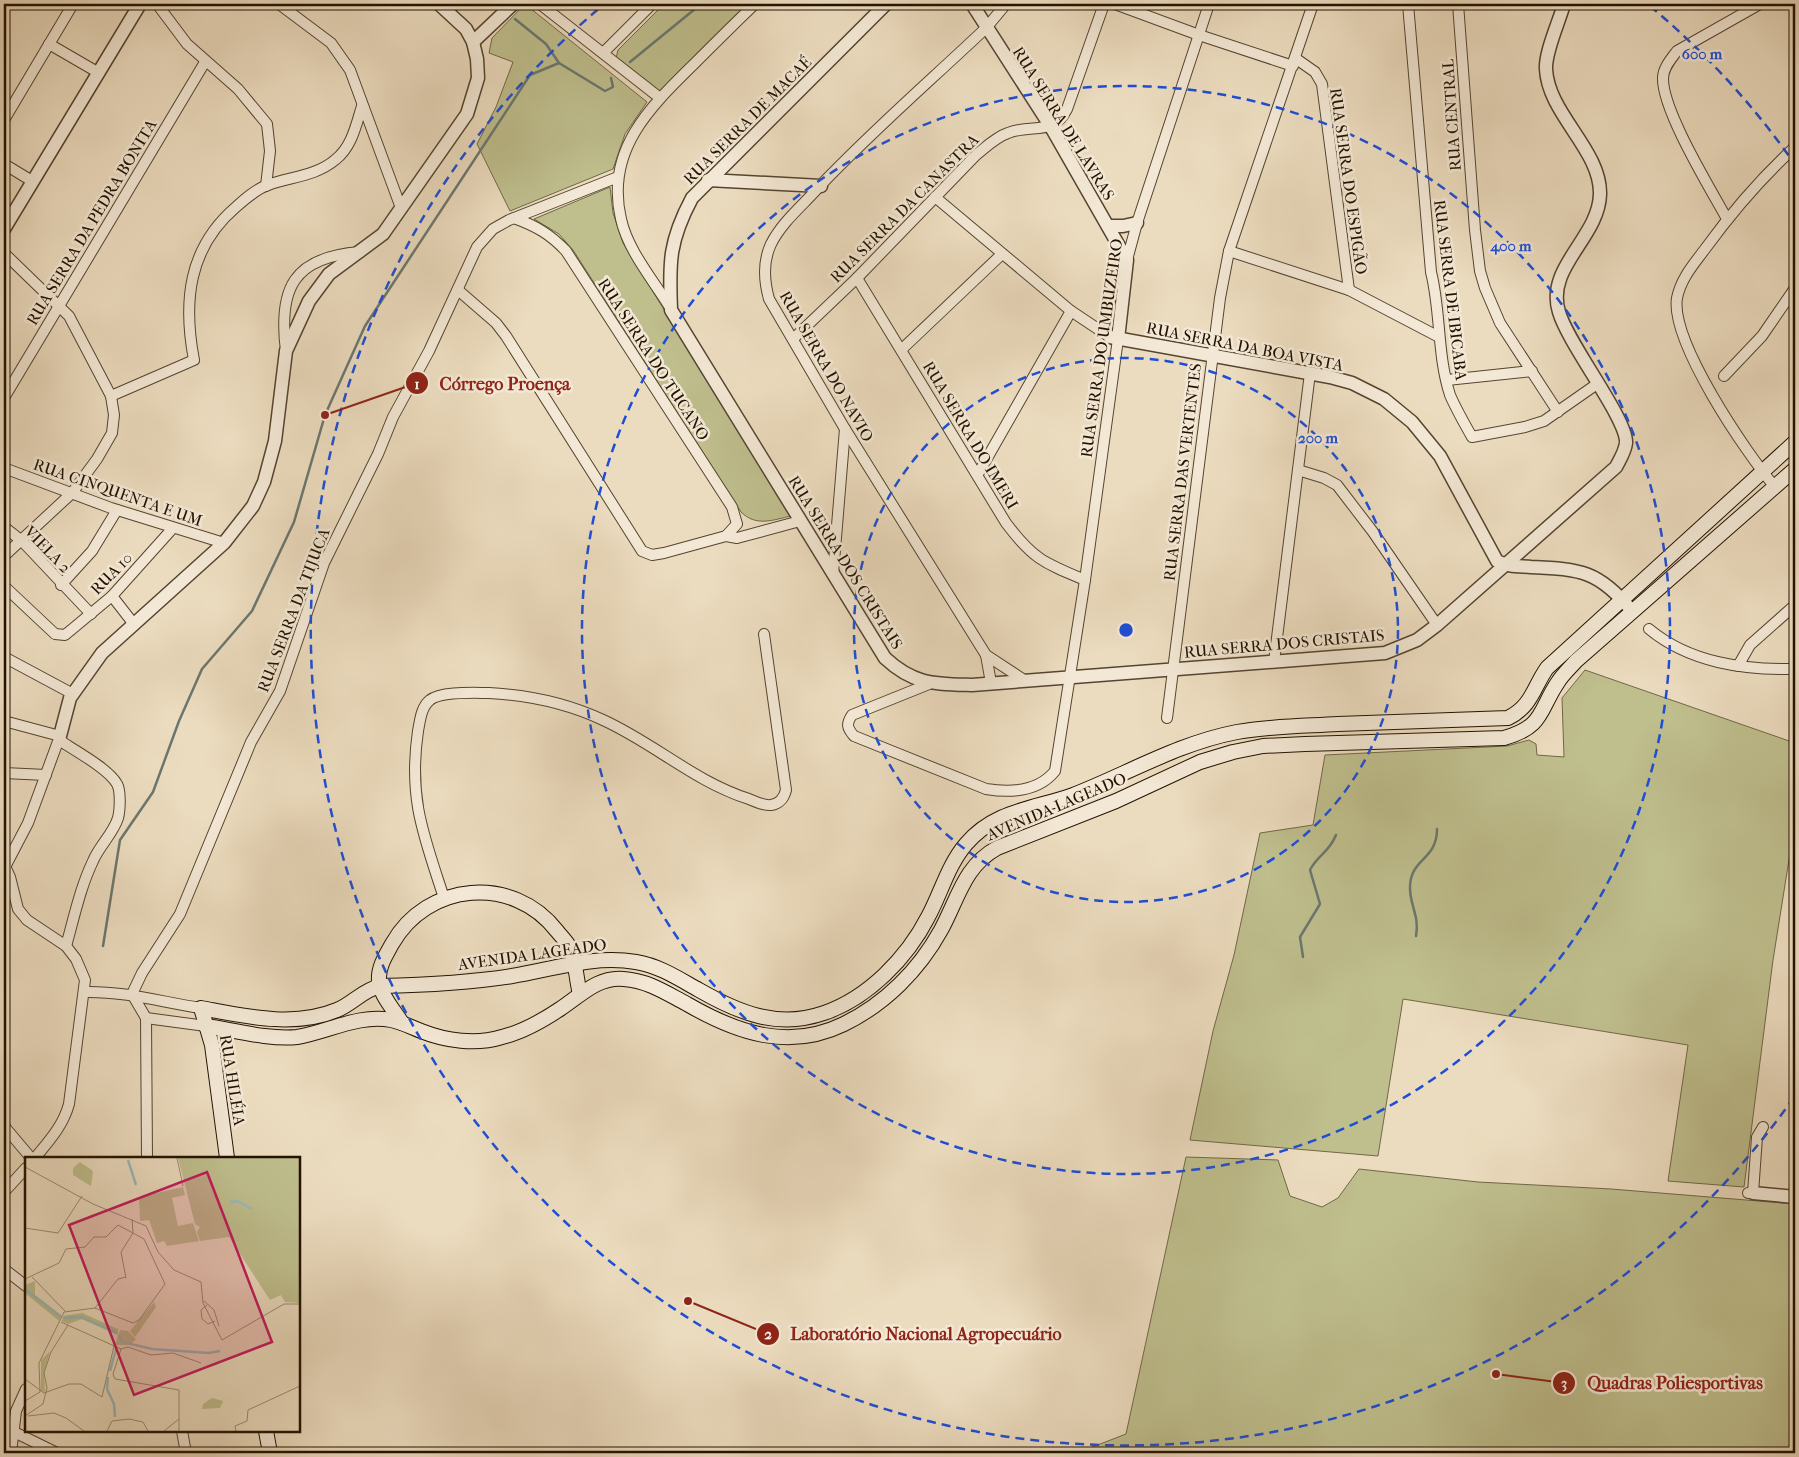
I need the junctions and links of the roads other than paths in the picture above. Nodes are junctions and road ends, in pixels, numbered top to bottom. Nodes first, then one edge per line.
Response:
1 (6, 4) edge
2 (73, 4) edge
3 (140, 4) edge
4 (157, 4) edge
5 (279, 4) edge
6 (439, 4) edge
7 (513, 4) edge
8 (540, 4) edge
9 (652, 4) edge
10 (755, 4) edge
11 (886, 4) edge
12 (972, 4) edge
13 (1006, 4) edge
14 (1104, 4) edge
15 (1115, 4) edge
16 (1209, 4) edge
17 (1313, 4) edge
18 (1408, 4) edge
19 (1458, 4) edge
20 (1564, 4) edge
21 (1760, 4) edge
22 (4, 8) edge
23 (986, 28) junction
24 (1198, 35) junction
25 (473, 42) junction
26 (49, 44) junction
27 (603, 53) junction
28 (205, 62) junction
29 (1294, 62) junction
30 (99, 73) junction
31 (660, 98) junction
32 (362, 106) junction
33 (4, 120) edge
34 (1051, 127) junction
35 (1795, 147) edge
36 (4, 164) edge
37 (618, 177) junction
38 (708, 180) junction
39 (32, 181) junction
40 (266, 186) junction
41 (821, 186) junction
42 (935, 197) junction
43 (401, 208) junction
44 (514, 218) junction
45 (1727, 218) junction
46 (1137, 223) junction
47 (1108, 226) junction
48 (4, 229) edge
49 (1229, 251) junction
50 (360, 252) junction
51 (4, 253) edge
52 (1002, 254) junction
53 (1128, 260) junction
54 (857, 278) junction
55 (1795, 288) edge
56 (458, 290) junction
57 (1349, 290) junction
58 (59, 304) junction
59 (671, 310) junction
60 (1071, 311) junction
61 (1439, 337) junction
62 (1114, 338) junction
63 (793, 339) junction
64 (902, 349) junction
65 (286, 350) junction
66 (1212, 355) junction
67 (1532, 371) junction
68 (1310, 373) junction
69 (1724, 376) dead end
70 (1447, 380) junction
71 (1597, 384) junction
72 (110, 396) junction
73 (4, 398) edge
74 (1558, 412) junction
75 (845, 429) junction
76 (1795, 442) edge
77 (4, 468) edge
78 (1795, 469) edge
79 (1298, 470) junction
80 (1762, 472) junction
81 (978, 474) junction
82 (1775, 487) junction
83 (72, 494) junction
84 (117, 510) junction
85 (800, 521) junction
86 (4, 527) edge
87 (174, 528) junction
88 (726, 536) junction
89 (22, 541) junction
90 (224, 543) junction
91 (4, 556) edge
92 (1507, 566) junction
93 (832, 574) junction
94 (1085, 580) junction
95 (61, 585) junction
96 (4, 586) edge
97 (112, 596) junction
98 (1623, 600) junction
99 (1795, 606) edge
100 (1632, 611) junction
101 (91, 614) junction
102 (132, 623) junction
103 (1437, 626) junction
104 (1649, 629) dead end
105 (764, 634) dead end
106 (986, 655) junction
107 (4, 657) edge
108 (1274, 662) junction
109 (1738, 666) junction
110 (1172, 669) junction
111 (1795, 669) edge
112 (1071, 676) junction
113 (1024, 680) junction
114 (991, 683) junction
115 (929, 684) junction
116 (73, 694) junction
117 (1167, 718) dead end
118 (1508, 718) junction
119 (4, 721) edge
120 (1514, 736) junction
121 (60, 738) junction
122 (4, 773) edge
123 (46, 775) junction
124 (4, 866) edge
125 (444, 898) junction
126 (66, 946) junction
127 (573, 963) junction
128 (380, 986) junction
129 (84, 992) junction
130 (132, 994) junction
131 (580, 994) junction
132 (201, 1008) junction
133 (146, 1018) junction
134 (402, 1023) junction
135 (206, 1026) junction
136 (4, 1126) edge
137 (1763, 1127) dead end
138 (32, 1157) edge
139 (34, 1157) edge
140 (148, 1157) edge
141 (227, 1157) edge
142 (25, 1169) edge
143 (4, 1192) edge
144 (1750, 1193) joint
145 (1795, 1197) edge
146 (4, 1269) edge
147 (25, 1285) edge
148 (25, 1392) edge
149 (12, 1431) junction
150 (182, 1432) edge
151 (266, 1432) edge
152 (11, 1453) edge
153 (56, 1453) edge
154 (186, 1453) edge
155 (270, 1453) edge

1 - 22 street
2 - 26 street
3 - 30 street
4 - 28 street
5 - 32 street
6 - 25 street
7 - 25 street
8 - 27 street
9 - 27 street
10 - 31 street
11 - 38 street, RUA SERRA DE MACAÉ
12 - 23 street, RUA SERRA DE LAVRAS
13 - 23 street, RUA SERRA DO NAVIO
14 - 34 street
15 - 24 street, RUA SERRA DO ESPIGÃO
16 - 24 street, RUA SERRA DO UMBUZEIRO
17 - 29 street, RUA SERRA DAS VERTENTES
18 - 61 street, RUA SERRA DE IBICABA
19 - 67 street, RUA CENTRAL
20 - 71 street, RUA SERRA DOS CRISTAIS
21 - 45 street
23 - 34 street, RUA SERRA DE LAVRAS
23 - 41 street, RUA SERRA DO NAVIO
24 - 29 street, RUA SERRA DO ESPIGÃO
24 - 46 street, RUA SERRA DO UMBUZEIRO
25 - 43 street
26 - 30 street
26 - 33 street
27 - 31 street
28 - 40 street
28 - 58 street, RUA SERRA DA PEDRA BONITA
29 - 49 street, RUA SERRA DAS VERTENTES
29 - 57 street, RUA SERRA DO ESPIGÃO
30 - 39 street
31 - 37 street
32 - 40 street
32 - 43 street
34 - 42 street, RUA SERRA DA CANASTRA
34 - 47 street, RUA SERRA DE LAVRAS
35 - 45 street
36 - 39 street
37 - 44 street, RUA SERRA DA TIJUCA
37 - 59 street
38 - 41 street
38 - 59 street, RUA SERRA DE MACAÉ
39 - 48 street
40 - 72 street
41 - 63 street, RUA SERRA DO NAVIO
42 - 52 street, RUA SERRA DA BOA VISTA
42 - 54 street, RUA SERRA DA CANASTRA
43 - 50 street
44 - 56 street, RUA SERRA DA TIJUCA
44 - 88 street, RUA SERRA DO TUCANO
45 - 80 street
46 - 47 street
46 - 53 street, RUA SERRA DO UMBUZEIRO
47 - 53 street, RUA SERRA DE LAVRAS
49 - 57 street
49 - 66 street, RUA SERRA DAS VERTENTES
50 - 65 street
50 - 65 street
51 - 58 street
52 - 60 street, RUA SERRA DA BOA VISTA
52 - 64 street
53 - 62 street, RUA SERRA DO UMBUZEIRO
54 - 63 street, RUA SERRA DA CANASTRA
54 - 64 street, RUA SERRA DO IMERI
55 - 69 street
56 - 88 street
56 - 130 street, RUA SERRA DA TIJUCA
57 - 61 street
58 - 72 street
58 - 73 street, RUA SERRA DA PEDRA BONITA
59 - 85 street, RUA SERRA DOS CRISTAIS
60 - 62 street, RUA SERRA DA BOA VISTA
60 - 81 street
61 - 70 street, RUA SERRA DE IBICABA
62 - 66 street, RUA SERRA DA BOA VISTA
62 - 94 street, RUA SERRA DO UMBUZEIRO
63 - 75 street, RUA SERRA DO NAVIO
64 - 81 street, RUA SERRA DO IMERI
65 - 90 street
66 - 68 street, RUA SERRA DA BOA VISTA
66 - 110 street, RUA SERRA DAS VERTENTES
67 - 70 street
67 - 74 street, RUA CENTRAL
68 - 79 street
68 - 92 street, RUA SERRA DA BOA VISTA
70 - 74 street, RUA SERRA DE IBICABA
71 - 74 street, RUA SERRA DE IBICABA
71 - 92 street, RUA SERRA DOS CRISTAIS
72 - 83 street
75 - 93 street
75 - 106 street, RUA SERRA DO NAVIO
76 - 80 main road
77 - 83 street, RUA CINQUENTA E UM
78 - 82 main road, AVENIDA LAGEADO
79 - 103 street
79 - 108 street
80 - 82 street
80 - 98 main road
81 - 94 street, RUA SERRA DO IMERI
82 - 100 main road, AVENIDA LAGEADO
83 - 84 street, RUA CINQUENTA E UM
83 - 89 street
84 - 87 street, RUA CINQUENTA E UM
84 - 95 street
85 - 88 street
85 - 93 street, RUA SERRA DOS CRISTAIS
86 - 89 street, VIELA 2
87 - 90 street, RUA CINQUENTA E UM
87 - 97 street, RUA 10
89 - 91 street
89 - 95 street, VIELA 2
90 - 102 street
92 - 98 street
92 - 103 street, RUA SERRA DOS CRISTAIS
93 - 115 street, RUA SERRA DOS CRISTAIS
94 - 112 street, RUA SERRA DO UMBUZEIRO
95 - 101 street, VIELA 2
96 - 101 street, RUA 10
97 - 101 street, RUA 10
97 - 102 street
98 - 100 street
98 - 118 main road
99 - 109 street
100 - 120 main road, AVENIDA LAGEADO
102 - 116 street
103 - 108 street, RUA SERRA DOS CRISTAIS
104 - 109 street
105 - 125 street
106 - 113 street, RUA SERRA DO NAVIO
106 - 114 street, RUA SERRA DO NAVIO
107 - 116 street
108 - 110 street, RUA SERRA DOS CRISTAIS
109 - 111 street
110 - 112 street, RUA SERRA DOS CRISTAIS
110 - 117 street, RUA SERRA DAS VERTENTES
112 - 113 street, RUA SERRA DOS CRISTAIS
112 - 115 street
113 - 114 street, RUA SERRA DOS CRISTAIS
114 - 115 street, RUA SERRA DOS CRISTAIS
116 - 121 street
118 - 120 main road
118 - 127 main road, AVENIDA LAGEADO
119 - 121 street
120 - 131 main road, AVENIDA LAGEADO
121 - 123 street
121 - 126 street
122 - 123 street
123 - 124 street
124 - 126 street
125 - 127 main road
125 - 128 main road
126 - 129 street
127 - 128 main road, AVENIDA LAGEADO
127 - 131 main road
128 - 132 main road, AVENIDA LAGEADO
128 - 134 main road
129 - 130 street
129 - 139 street
130 - 132 street, AVENIDA LAGEADO
130 - 133 street
131 - 134 main road, AVENIDA LAGEADO
132 - 135 main road, RUA HILÉIA
133 - 135 street, AVENIDA LAGEADO
133 - 140 street
134 - 135 main road, AVENIDA LAGEADO
135 - 141 main road, RUA HILÉIA
136 - 138 street
137 - 144 street
142 - 143 street
144 - 145 street
146 - 147 street
148 - 149 street
149 - 152 street
149 - 153 street
150 - 154 street
151 - 155 main road

